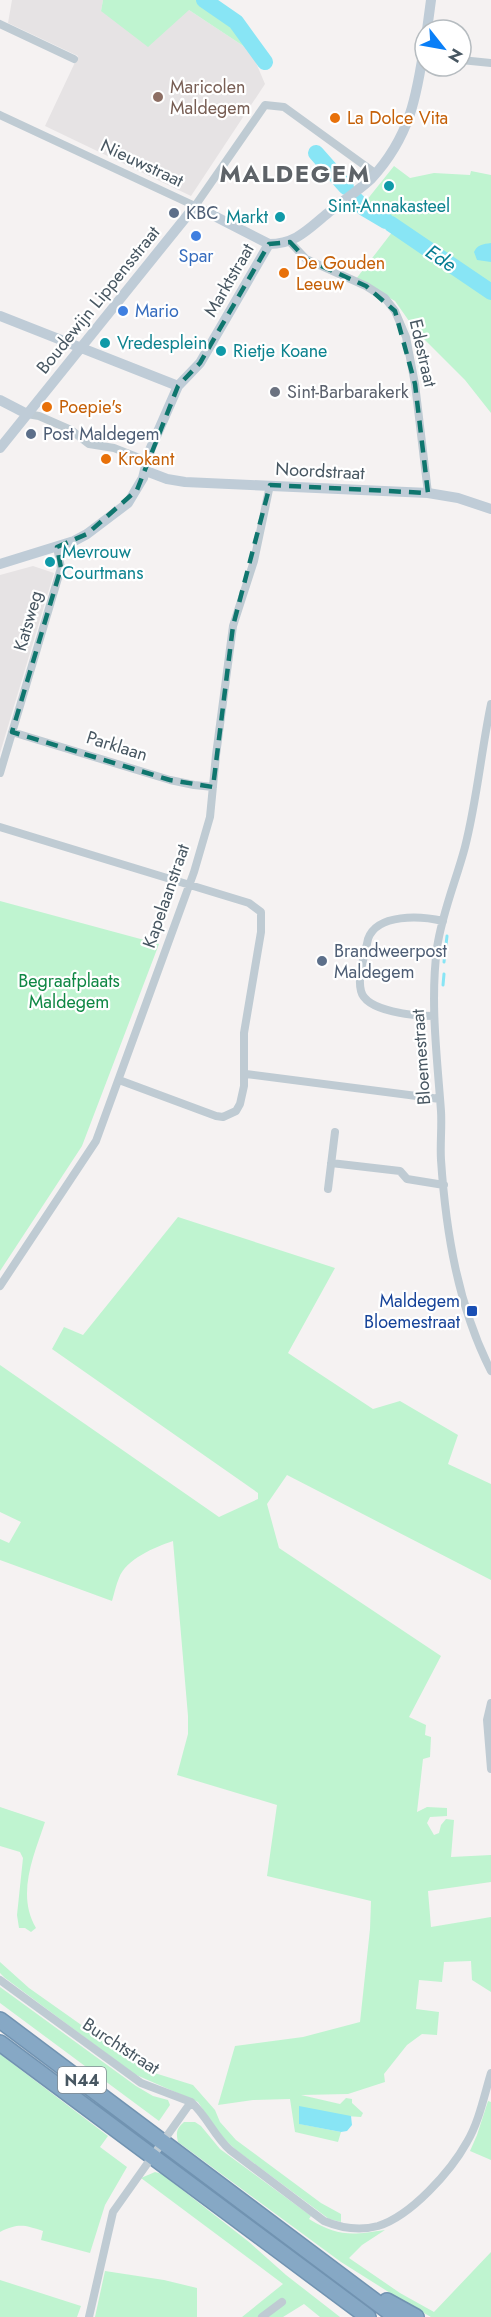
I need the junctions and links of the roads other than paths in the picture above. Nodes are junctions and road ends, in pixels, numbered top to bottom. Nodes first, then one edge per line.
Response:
1 (431, 0) edge
2 (429, 18) edge
3 (0, 24) edge
4 (74, 59) dead end
5 (473, 61) edge
6 (491, 63) edge
7 (418, 78) edge
8 (0, 115) edge
9 (375, 173) junction
10 (195, 207) junction
11 (290, 242) junction
12 (269, 244) junction
13 (0, 316) edge
14 (81, 348) junction
15 (178, 386) junction
16 (0, 400) edge
17 (27, 414) junction
18 (0, 448) edge
19 (147, 466) junction
20 (270, 484) junction
21 (428, 493) junction
22 (491, 509) edge
23 (57, 547) junction
24 (0, 564) edge
25 (491, 704) edge
26 (12, 732) junction
27 (0, 773) edge
28 (213, 787) junction
29 (0, 827) edge
30 (189, 885) junction
31 (443, 921) junction
32 (434, 1016) junction
33 (246, 1074) junction
34 (119, 1080) junction
35 (440, 1100) junction
36 (335, 1132) dead end
37 (331, 1163) junction
38 (444, 1185) junction
39 (327, 1189) dead end
40 (0, 1286) edge
41 (491, 1371) edge
42 (491, 1703) edge
43 (491, 1768) edge
44 (0, 1980) edge
45 (0, 2020) edge
46 (0, 2043) edge
47 (491, 2073) edge
48 (191, 2102) junction
49 (163, 2141) junction
50 (152, 2157) junction
51 (321, 2260) junction
52 (282, 2302) dead end
53 (89, 2317) edge
54 (262, 2317) edge
55 (368, 2317) edge
56 (396, 2317) edge
57 (416, 2317) edge

1 - 2 street
3 - 4 street
5 - 6 street
7 - 9 street
8 - 10 street, Nieuwstraat
9 - 10 street
9 - 11 street
10 - 12 street, Nieuwstraat
10 - 14 street, Boudewijn Lippensstraat
11 - 12 street, Marktstraat
11 - 21 street, Edestraat
12 - 15 street, Marktstraat
13 - 14 street
14 - 15 street
14 - 17 street, Boudewijn Lippensstraat
15 - 19 street, Marktstraat
16 - 17 street
17 - 18 street, Boudewijn Lippensstraat
17 - 19 street
19 - 20 street, Noordstraat
19 - 23 street, Marktstraat
20 - 21 street, Noordstraat
20 - 28 street, Kapelaanstraat
21 - 22 street, Noordstraat
23 - 24 street, Marktstraat
23 - 26 street, Katsweg
25 - 31 street, Bloemestraat
26 - 27 street, Katsweg
26 - 28 street, Parklaan
28 - 30 street, Kapelaanstraat
29 - 30 street
30 - 33 street
30 - 34 street, Kapelaanstraat
31 - 32 street, Bloemestraat
31 - 32 street
32 - 35 street, Bloemestraat
33 - 34 street
33 - 35 street
34 - 40 street, Kapelaanstraat
35 - 38 street, Bloemestraat
36 - 37 street
37 - 38 street
37 - 39 street
38 - 41 street, Bloemestraat
42 - 43 street
44 - 48 street, Burchtstraat
45 - 49 highway, N44
46 - 50 highway, N44
47 - 48 street
48 - 49 street
49 - 50 street
49 - 51 highway, N44
50 - 53 street
50 - 55 highway, N44
51 - 56 highway, N44
51 - 57 highway
52 - 54 street

